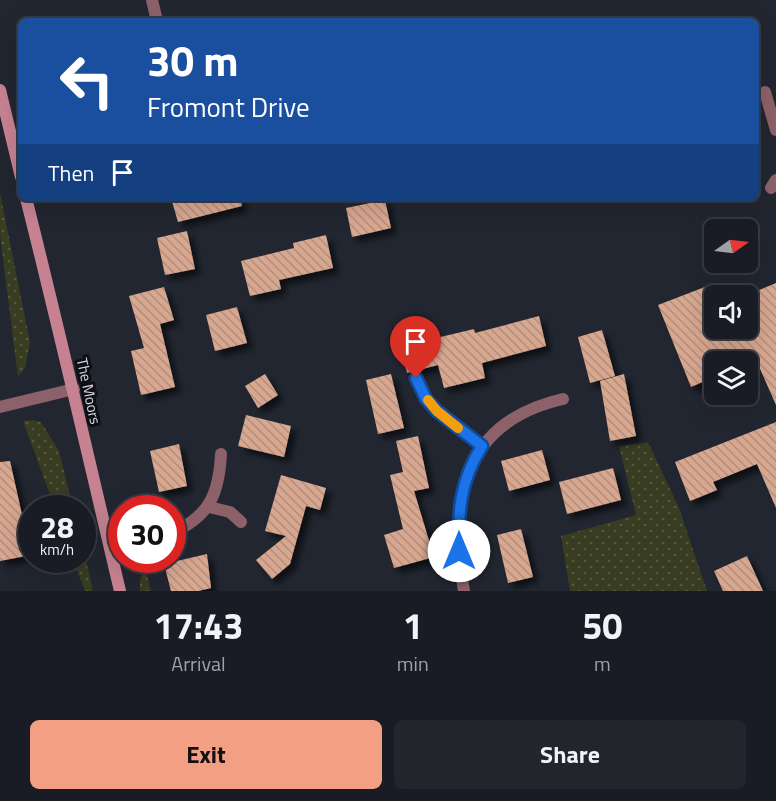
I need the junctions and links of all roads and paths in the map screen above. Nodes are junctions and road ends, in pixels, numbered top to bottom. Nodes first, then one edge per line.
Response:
1 (152, 0) edge
2 (156, 18) edge
3 (0, 90) edge
4 (765, 92) dead end
5 (776, 130) edge
6 (16, 140) edge
7 (27, 201) edge
8 (416, 378) dead end
9 (74, 389) junction
10 (563, 399) dead end
11 (0, 406) edge
12 (482, 446) junction
13 (221, 454) dead end
14 (209, 507) junction
15 (108, 522) edge
16 (241, 522) dead end
17 (186, 527) edge
18 (118, 573) edge
19 (120, 591) edge
20 (464, 591) edge

1 - 2 street
3 - 6 street
4 - 5 street
7 - 9 street, The Moors
8 - 12 street
9 - 11 street
9 - 15 street, The Moors
10 - 12 street
12 - 20 street
13 - 14 street
14 - 16 street
14 - 17 street
18 - 19 street, The Moors

